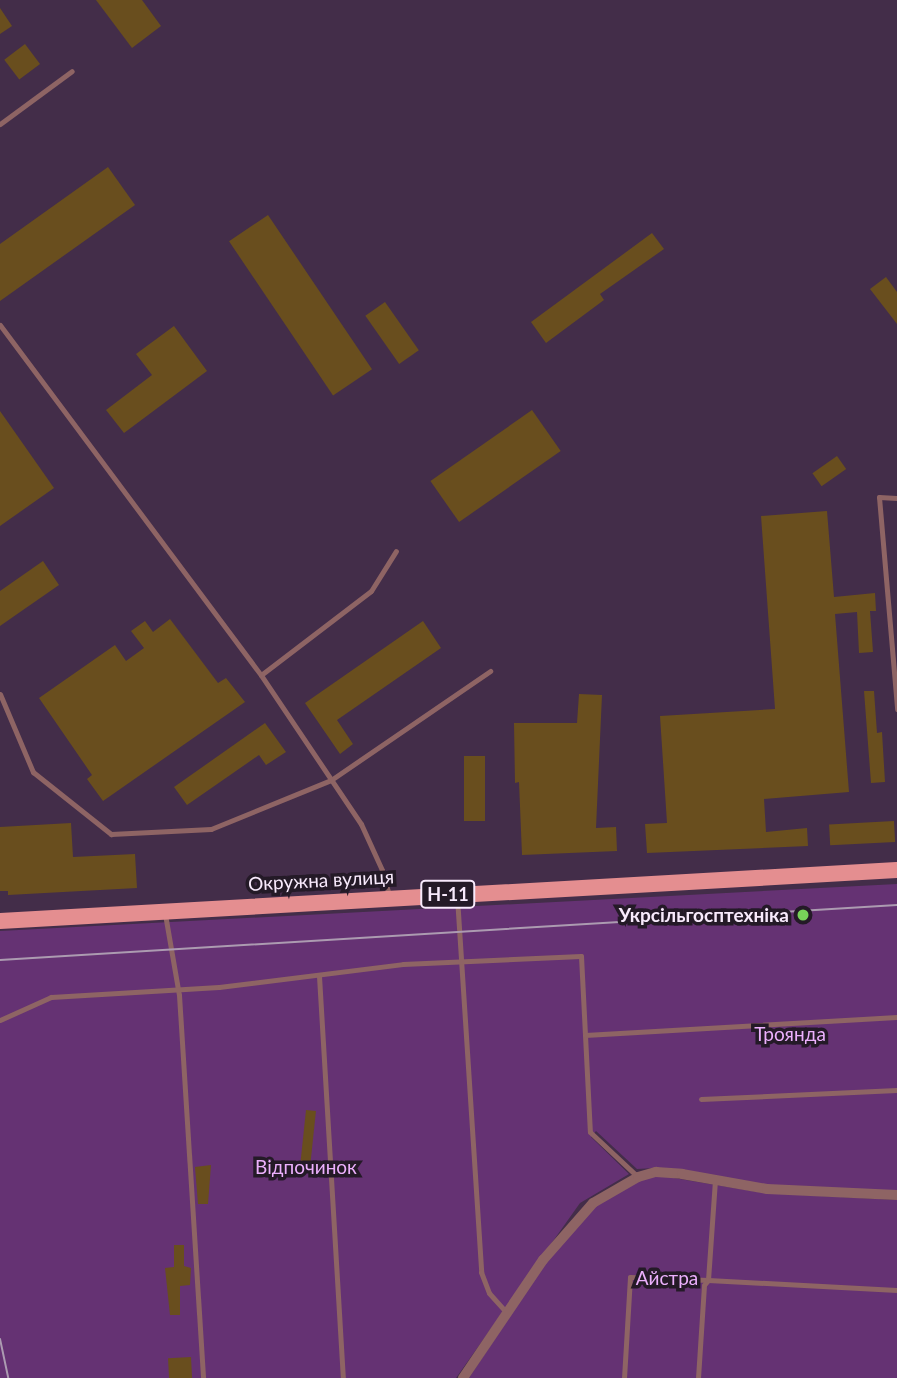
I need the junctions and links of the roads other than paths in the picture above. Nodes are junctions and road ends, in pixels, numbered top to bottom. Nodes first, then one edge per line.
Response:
1 (72, 71) dead end
2 (0, 124) edge
3 (0, 325) edge
4 (897, 498) edge
5 (396, 551) dead end
6 (490, 671) dead end
7 (261, 676) junction
8 (0, 694) edge
9 (897, 709) edge
10 (331, 780) junction
11 (897, 870) edge
12 (457, 894) junction
13 (390, 897) junction
14 (164, 910) junction
15 (0, 921) edge
16 (461, 963) junction
17 (319, 976) junction
18 (177, 988) junction
19 (897, 1017) edge
20 (0, 1020) edge
21 (585, 1035) junction
22 (897, 1090) edge
23 (701, 1099) dead end
24 (638, 1177) junction
25 (715, 1180) junction
26 (897, 1195) edge
27 (708, 1280) junction
28 (897, 1290) edge
29 (506, 1312) junction
30 (203, 1378) edge
31 (343, 1378) edge
32 (463, 1378) edge
33 (624, 1378) edge
34 (698, 1378) edge

1 - 2 lane
3 - 7 lane
4 - 9 lane
5 - 7 lane
6 - 10 lane
7 - 10 lane
8 - 10 lane
10 - 13 lane
11 - 12 main road, Окружна вулиця / Н-11
12 - 13 main road, Окружна вулиця / Н-11
12 - 16 lane
13 - 14 main road, Окружна вулиця / Н-11
14 - 15 main road, Окружна вулиця / Н-11
14 - 18 lane
16 - 17 lane
16 - 21 lane
16 - 29 lane
17 - 18 lane
17 - 31 lane
18 - 20 lane
18 - 30 lane
19 - 21 lane
21 - 24 lane
22 - 23 lane
24 - 25 street
24 - 29 street
25 - 26 street
25 - 27 lane
27 - 28 lane
27 - 33 lane
27 - 34 lane
29 - 32 street

